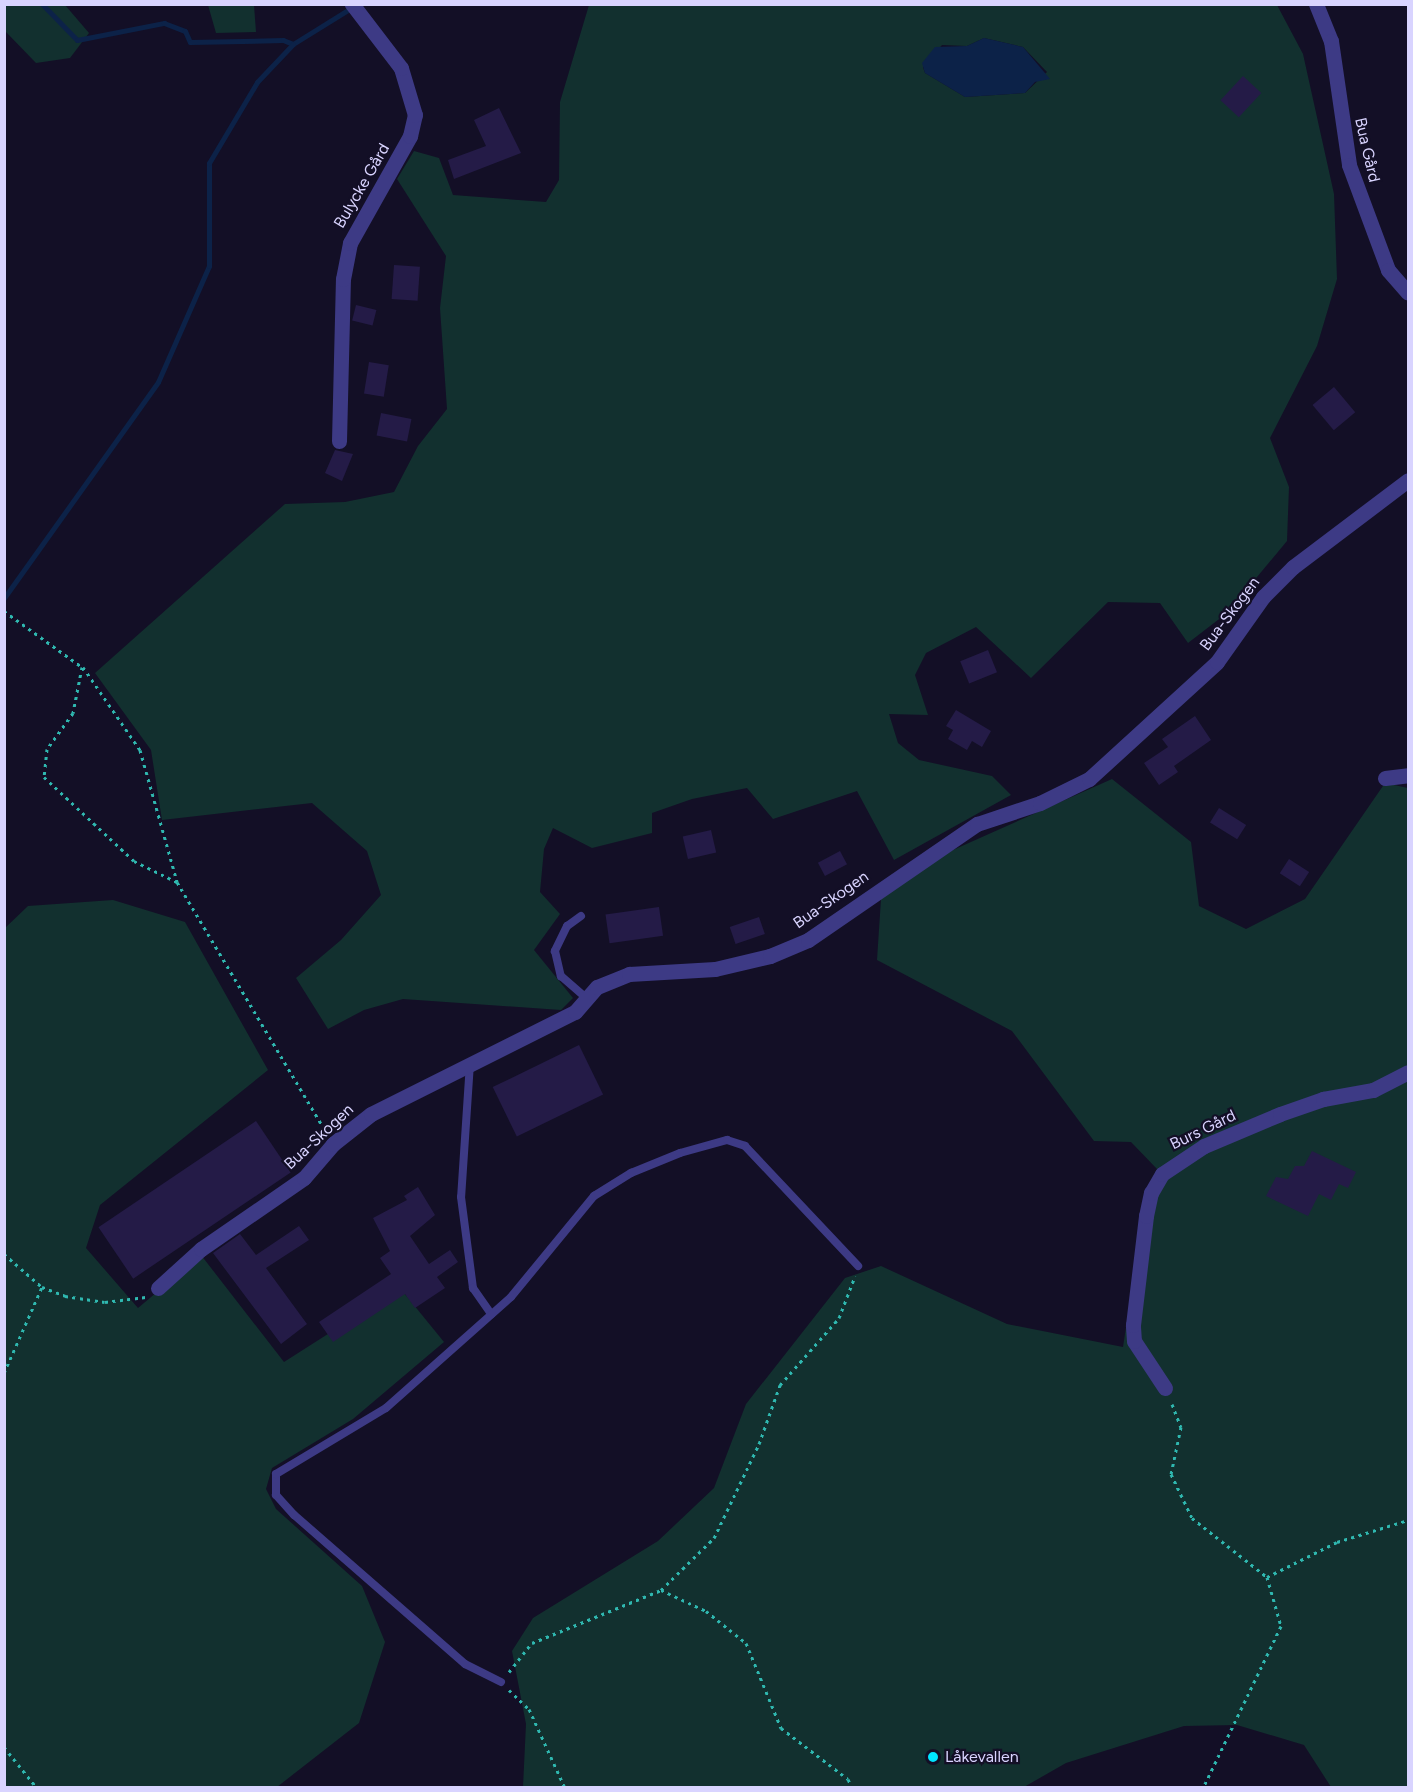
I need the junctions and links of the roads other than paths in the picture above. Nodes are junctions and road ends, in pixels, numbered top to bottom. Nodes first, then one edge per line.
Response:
1 (352, 4) edge
2 (1316, 4) edge
3 (1408, 293) edge
4 (339, 441) dead end
5 (1408, 480) edge
6 (1408, 775) edge
7 (1385, 778) dead end
8 (581, 916) dead end
9 (587, 999) junction
10 (470, 1062) junction
11 (1408, 1072) edge
12 (858, 1266) road end
13 (158, 1288) road end
14 (491, 1314) junction
15 (1165, 1388) road end
16 (501, 1682) road end

1 - 4 street, Bulycke Gård
2 - 3 street, Bua Gård
5 - 9 street, Bua-Skogen
6 - 7 street
8 - 9 lane
9 - 10 street, Bua-Skogen
10 - 13 street, Bua-Skogen
10 - 14 lane
11 - 15 street, Burs Gård
12 - 14 lane
14 - 16 lane

